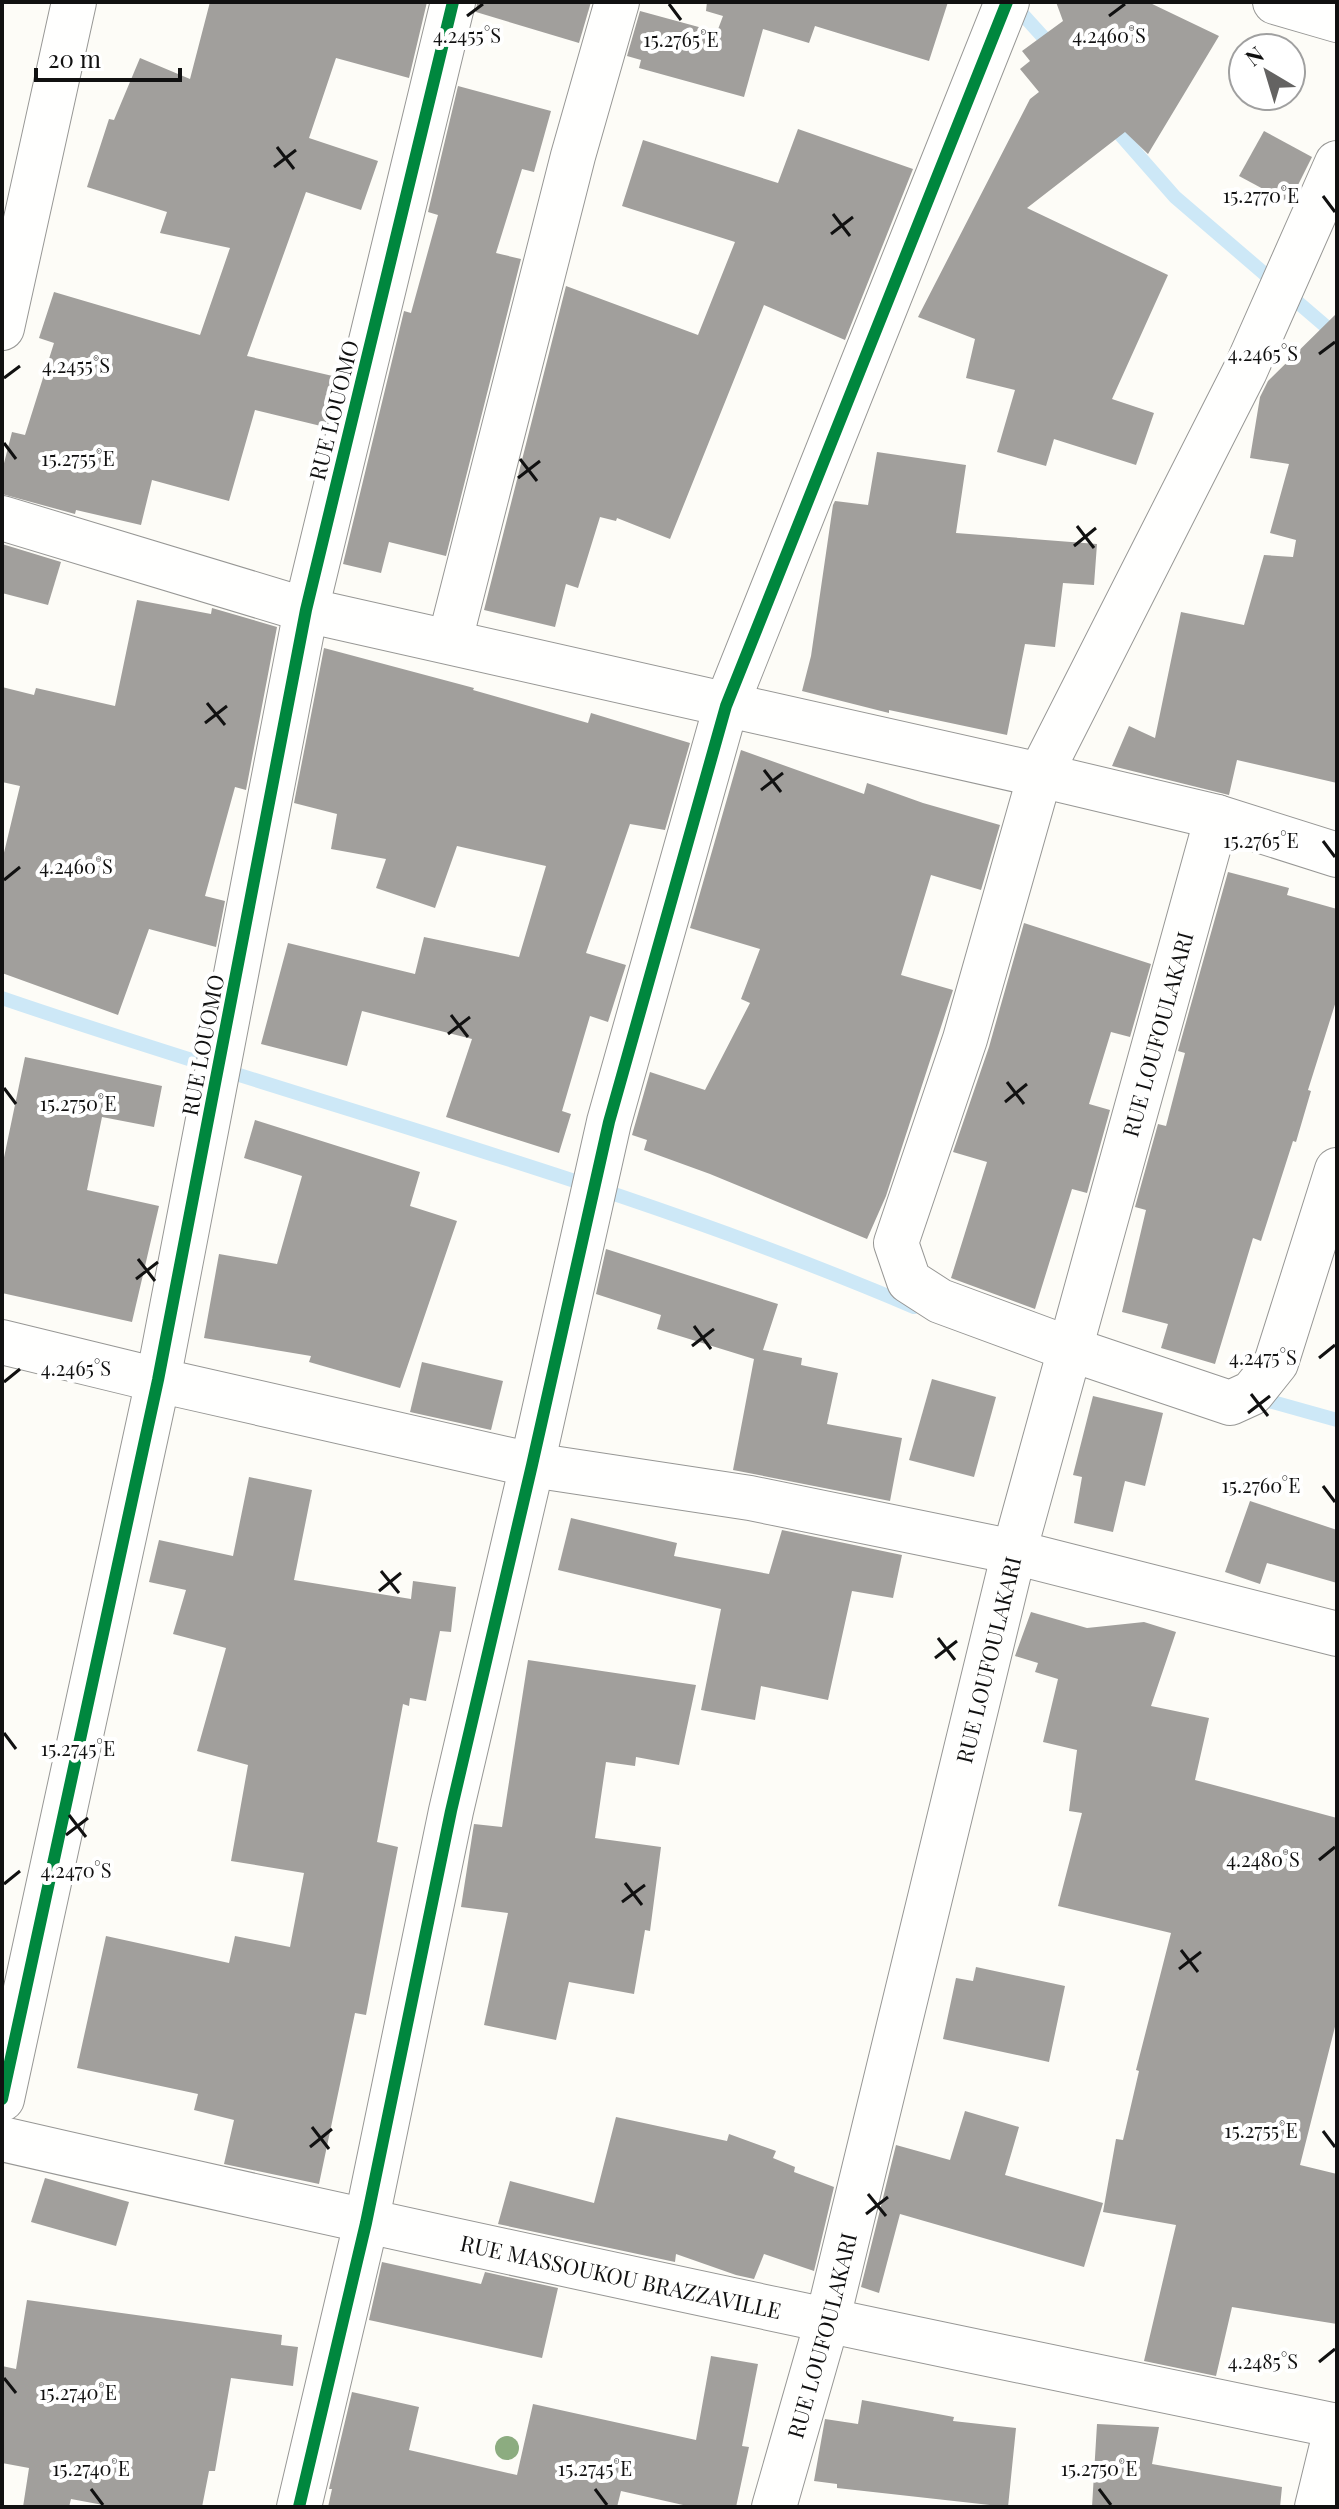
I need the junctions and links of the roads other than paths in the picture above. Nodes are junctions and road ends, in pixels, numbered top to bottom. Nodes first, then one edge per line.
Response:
1 (74, 2) edge
2 (453, 2) edge
3 (617, 2) edge
4 (1007, 2) edge
5 (1275, 2) edge
6 (1337, 20) edge
7 (1337, 163) edge
8 (2, 328) edge
9 (2, 518) edge
10 (306, 610) junction
11 (450, 640) junction
12 (726, 706) junction
13 (1040, 775) junction
14 (1217, 817) junction
15 (1337, 855) edge
16 (1337, 1170) edge
17 (2, 1342) edge
18 (1070, 1349) junction
19 (158, 1380) junction
20 (532, 1465) junction
21 (1014, 1552) junction
22 (1337, 1634) edge
23 (2, 2099) edge
24 (2, 2139) edge
25 (366, 2223) junction
26 (827, 2322) junction
27 (1337, 2426) edge
28 (299, 2507) edge
29 (774, 2507) edge
30 (1317, 2507) edge

1 - 8 street
2 - 10 street, RUE LOUOMO
3 - 11 street
4 - 12 street
5 - 6 street
7 - 13 street
9 - 10 street
10 - 11 street
10 - 19 street, RUE LOUOMO
11 - 12 street
12 - 13 street
12 - 20 street
13 - 14 street
13 - 18 street
14 - 15 street
14 - 18 street, RUE LOUFOULAKARI
16 - 18 street
17 - 19 street
18 - 21 street, RUE LOUFOULAKARI
19 - 20 street
19 - 23 street, RUE LOUOMO
20 - 21 street
20 - 25 street
21 - 22 street
21 - 26 street, RUE LOUFOULAKARI
24 - 25 street, RUE MASSOUKOU BRAZZAVILLE
25 - 26 street, RUE MASSOUKOU BRAZZAVILLE
25 - 28 street
26 - 27 street, RUE MASSOUKOU BRAZZAVILLE
26 - 29 street, RUE LOUFOULAKARI
27 - 30 street

